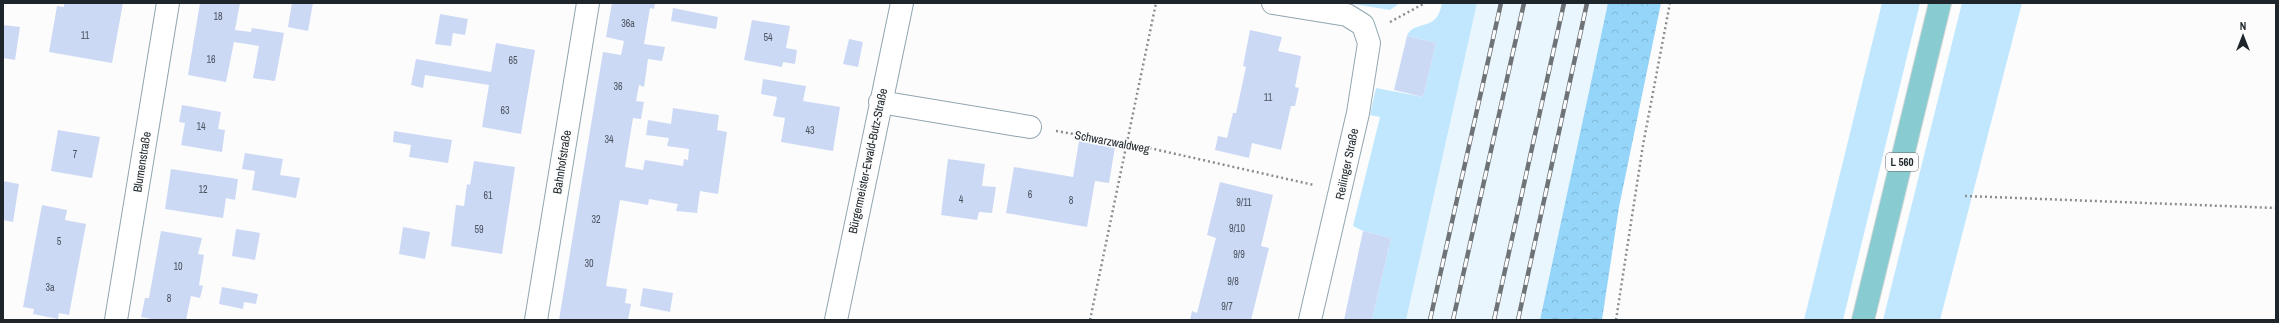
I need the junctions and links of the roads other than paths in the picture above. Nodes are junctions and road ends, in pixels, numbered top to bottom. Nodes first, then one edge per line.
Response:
1 (168, 3) edge
2 (588, 3) edge
3 (902, 3) edge
4 (1273, 3) edge
5 (1940, 3) edge
6 (880, 102) junction
7 (1030, 127) road end
8 (116, 320) edge
9 (536, 320) edge
10 (836, 320) edge
11 (1310, 320) edge
12 (1863, 320) edge

1 - 8 street, Blumenstraße
2 - 9 street, Bahnhofstraße
3 - 6 street, Bürgermeister-Ewald-Butz-Straße
4 - 11 street, Reilinger Straße
5 - 12 main road, L 560
6 - 7 street
6 - 10 street, Bürgermeister-Ewald-Butz-Straße

